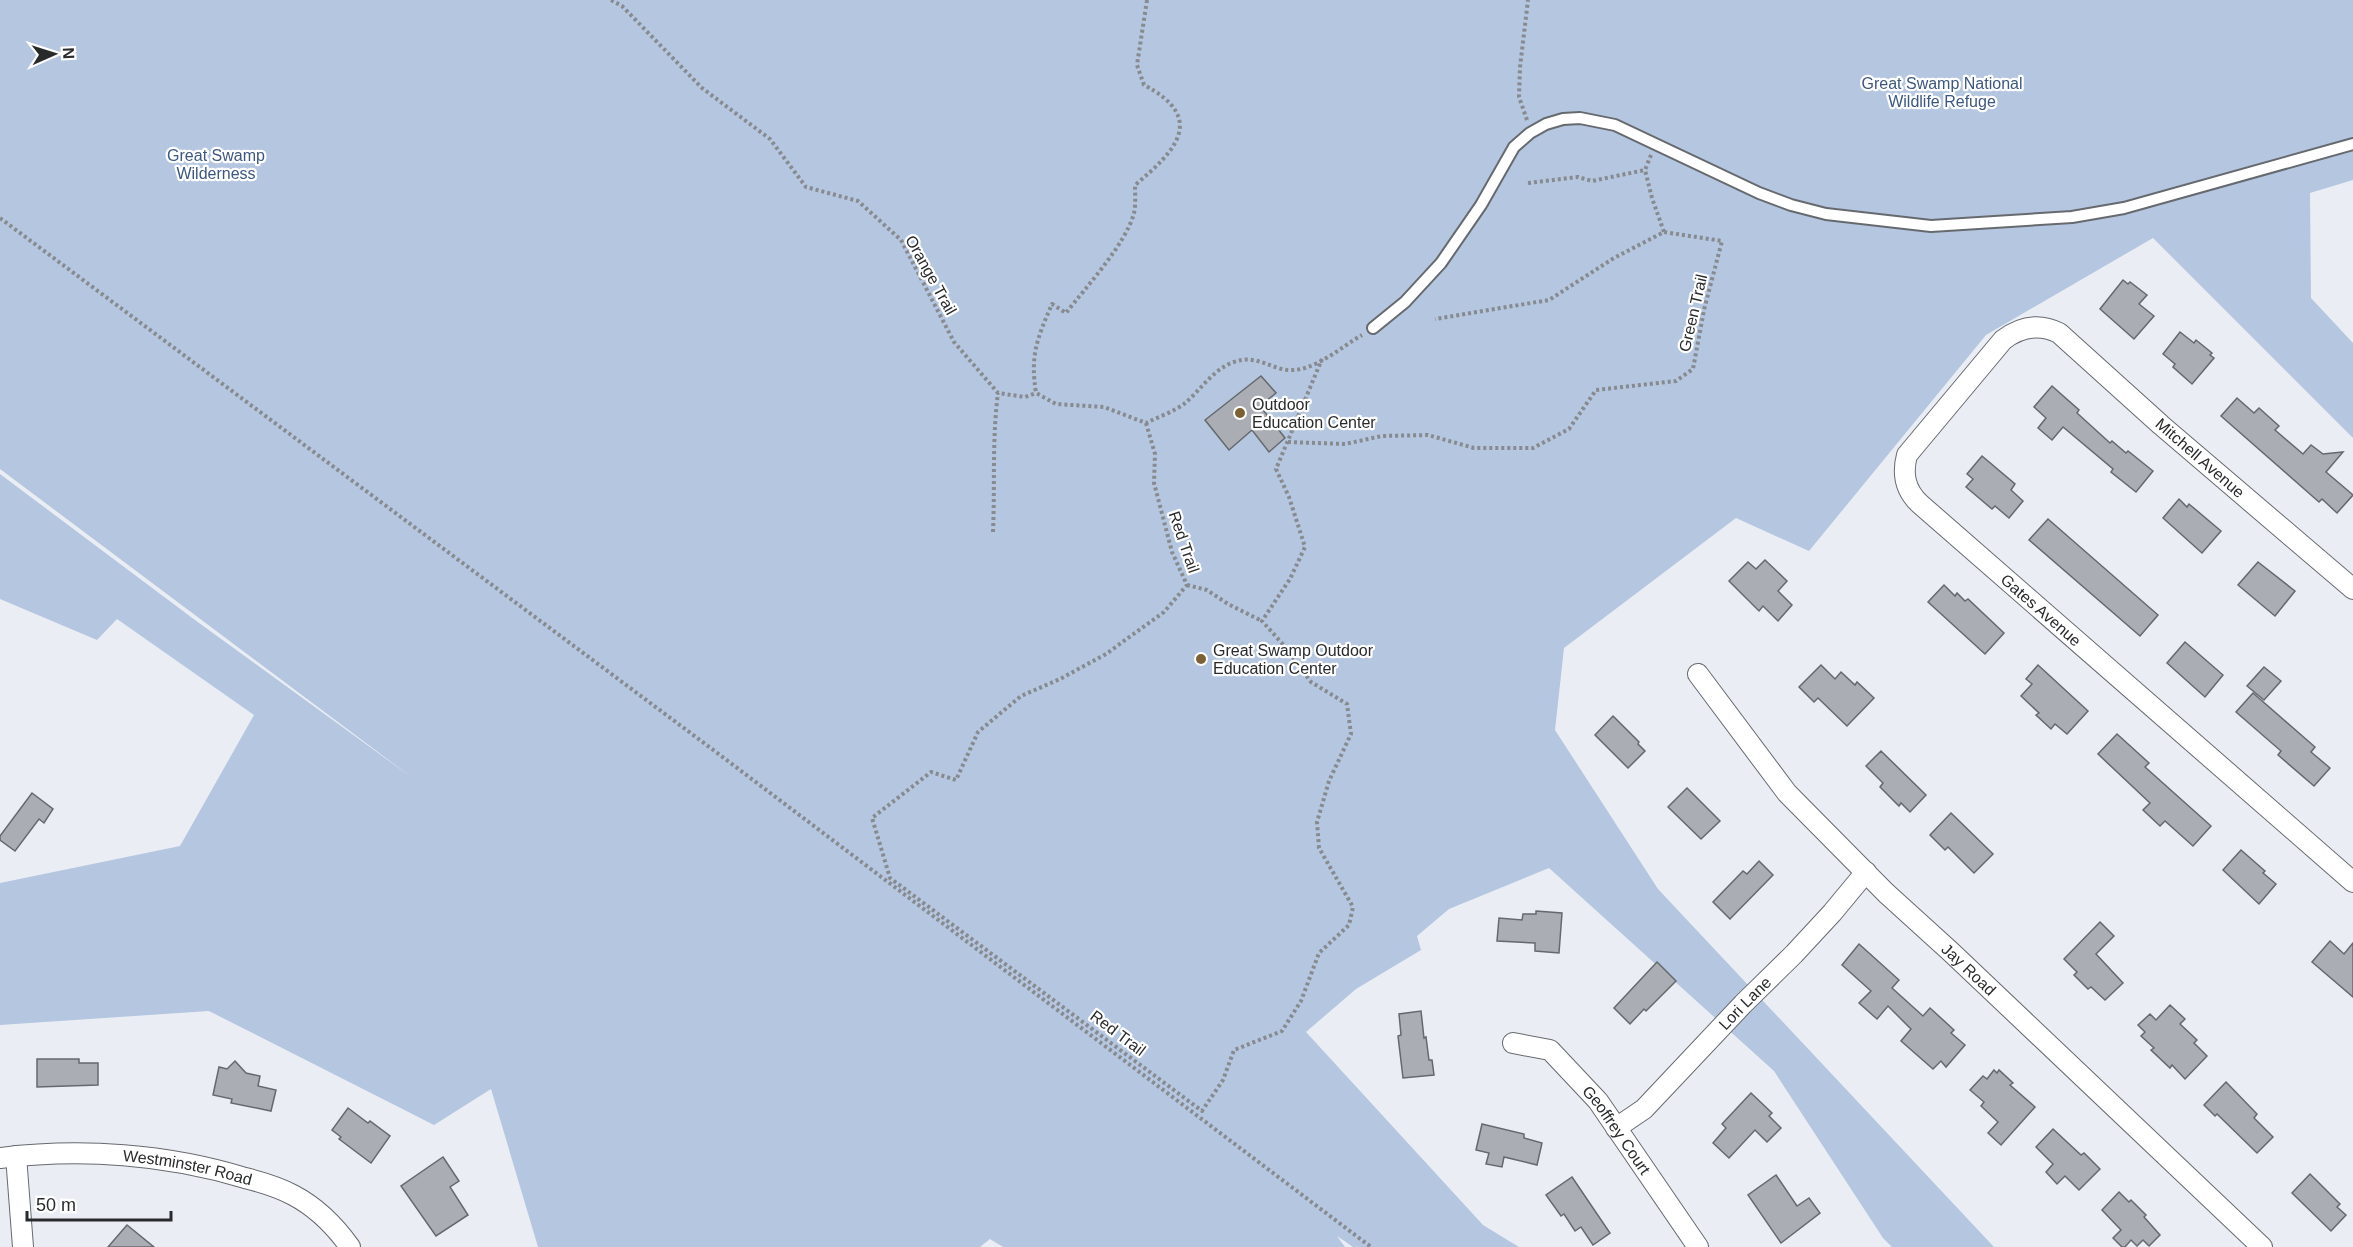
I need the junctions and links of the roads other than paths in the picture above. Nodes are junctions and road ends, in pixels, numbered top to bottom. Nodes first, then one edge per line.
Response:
1 (2353, 144) edge
2 (1373, 328) road end
3 (2046, 328) joint
4 (2353, 590) edge
5 (1698, 674) dead end
6 (1866, 872) junction
7 (2353, 882) edge
8 (1513, 1043) dead end
9 (1616, 1128) junction
10 (8, 1157) edge
11 (23, 1247) edge
12 (350, 1247) edge
13 (1698, 1247) edge
14 (2262, 1247) edge

1 - 2 lane
3 - 4 street, Mitchell Avenue
3 - 7 street, Gates Avenue
5 - 6 street, Jay Road
6 - 9 street, Lori Lane
6 - 14 street, Jay Road
8 - 9 street, Geoffrey Court
9 - 13 street, Geoffrey Court
10 - 11 street
10 - 12 street, Westminster Road

